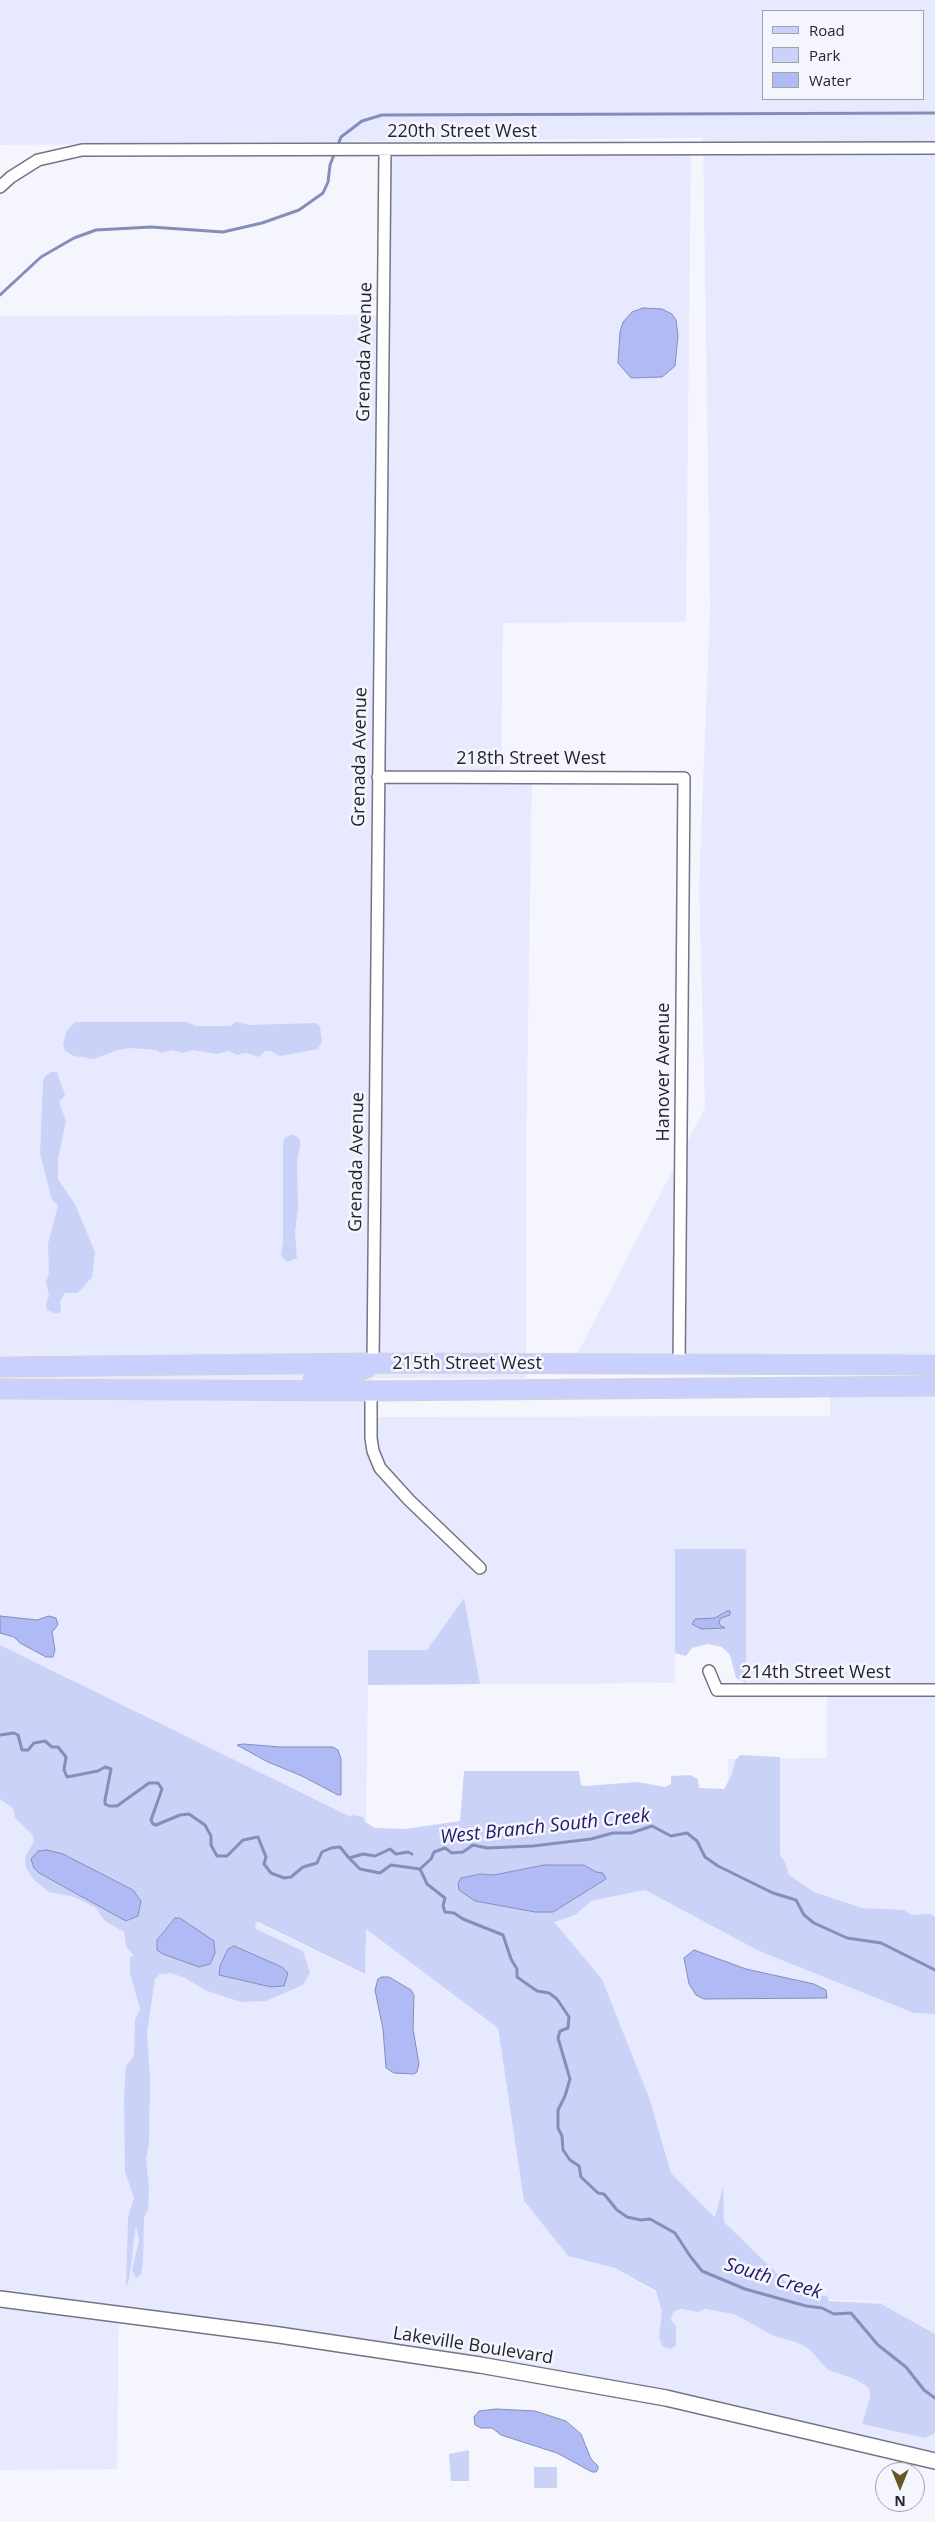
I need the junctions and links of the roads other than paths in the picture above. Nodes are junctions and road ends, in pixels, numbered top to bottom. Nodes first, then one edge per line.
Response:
1 (935, 148) edge
2 (385, 150) junction
3 (0, 187) edge
4 (378, 777) junction
5 (684, 778) joint
6 (373, 1364) junction
7 (540, 1364) junction
8 (935, 1365) edge
9 (679, 1366) junction
10 (0, 1367) edge
11 (935, 1386) edge
12 (0, 1389) edge
13 (225, 1390) junction
14 (371, 1391) junction
15 (480, 1568) dead end
16 (709, 1671) dead end
17 (935, 1690) edge
18 (0, 2299) edge
19 (935, 2461) edge

1 - 2 street, 220th Street West
2 - 3 street, 220th Street West
2 - 4 street, Grenada Avenue
4 - 5 street, 218th Street West
4 - 6 street, Grenada Avenue
5 - 9 street, Hanover Avenue
6 - 7 main road, 215th Street West
6 - 10 main road, 215th Street West
6 - 13 main road
7 - 9 main road, 215th Street West
7 - 14 main road
8 - 9 main road, 215th Street West
11 - 14 main road, 215th Street West
12 - 13 main road, 215th Street West
13 - 14 main road, 215th Street West
14 - 15 street
16 - 17 street, 214th Street West
18 - 19 street, Lakeville Boulevard

